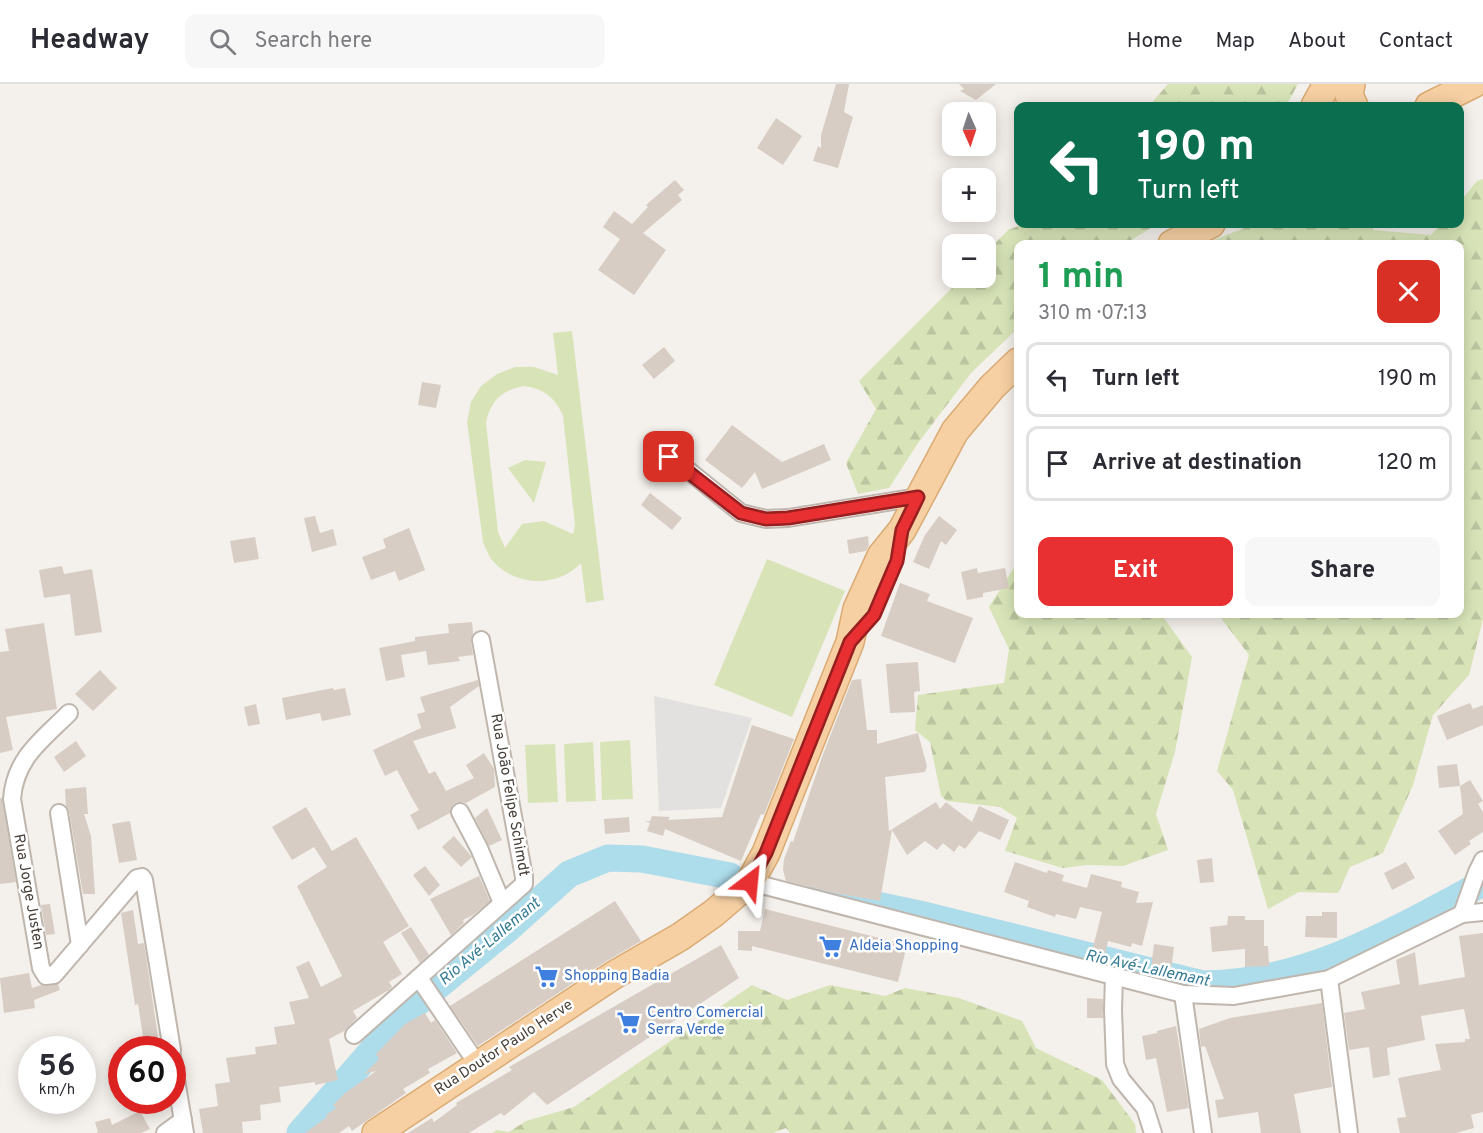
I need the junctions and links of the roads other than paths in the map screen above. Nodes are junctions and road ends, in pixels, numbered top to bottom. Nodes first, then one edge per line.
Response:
1 (1327, 84) edge
2 (1351, 84) edge
3 (1473, 84) edge
4 (1483, 98) edge
5 (1317, 102) edge
6 (1329, 102) edge
7 (1352, 102) edge
8 (1437, 102) edge
9 (1464, 108) edge
10 (1181, 228) edge
11 (1203, 228) edge
12 (1161, 240) edge
13 (1180, 240) edge
14 (1014, 366) edge
15 (653, 442) dead end
16 (918, 497) junction
17 (481, 640) dead end
18 (69, 713) dead end
19 (6, 800) edge
20 (460, 812) dead end
21 (59, 813) dead end
22 (1480, 866) edge
23 (750, 882) junction
24 (502, 903) junction
25 (1483, 912) edge
26 (1462, 914) junction
27 (80, 945) junction
28 (1114, 976) junction
29 (1329, 979) junction
30 (421, 982) junction
31 (1183, 994) junction
32 (354, 1035) dead end
33 (169, 1036) edge
34 (478, 1065) junction
35 (184, 1126) edge
36 (165, 1133) edge
37 (375, 1133) edge
38 (1153, 1133) edge
39 (1203, 1133) edge
40 (1349, 1133) edge

1 - 5 main road
1 - 6 main road
2 - 7 main road
3 - 8 main road
4 - 9 main road
10 - 12 main road
11 - 13 main road
14 - 16 main road
15 - 16 street
16 - 23 main road
17 - 24 street, Rua João Felipe Schimdt
18 - 19 street, Rua Jorge Justen
19 - 27 street, Rua Jorge Justen
20 - 24 street
21 - 27 street
22 - 26 street
23 - 28 street
23 - 34 main road, Rua Doutor Paulo Herve
24 - 30 street, Rua João Felipe Schimdt
25 - 26 street
26 - 29 street
27 - 33 street
28 - 31 street
28 - 38 street
29 - 31 street
29 - 40 street
30 - 32 street, Rua João Felipe Schimdt
30 - 34 street
31 - 39 street
34 - 37 main road, Rua Doutor Paulo Herve
35 - 36 street

